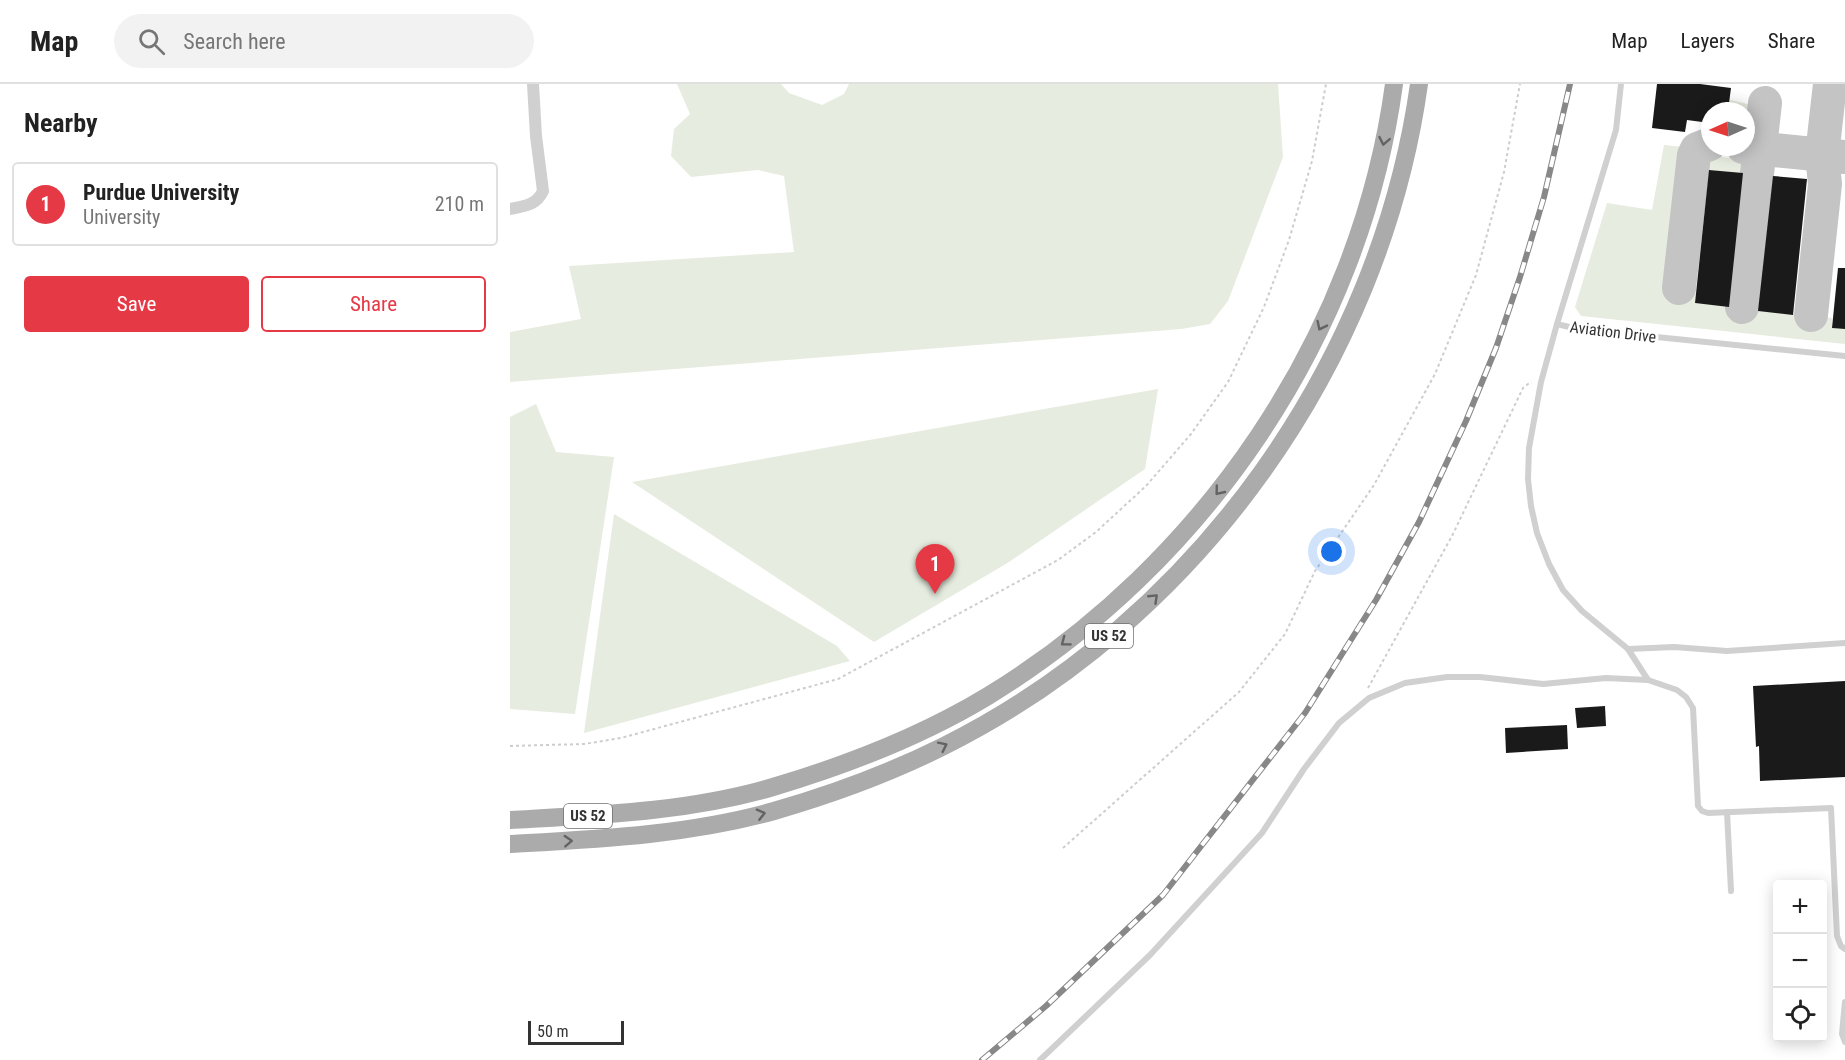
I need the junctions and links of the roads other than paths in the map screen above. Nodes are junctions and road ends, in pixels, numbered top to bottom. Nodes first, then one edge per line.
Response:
1 (533, 84) edge
2 (1394, 84) edge
3 (1419, 84) edge
4 (1621, 84) edge
5 (510, 210) edge
6 (1557, 324) junction
7 (1845, 356) edge
8 (1845, 643) edge
9 (1628, 649) junction
10 (1648, 680) junction
11 (1727, 812) junction
12 (510, 820) edge
13 (510, 844) edge
14 (1731, 891) dead end
15 (1845, 949) edge
16 (1845, 1002) edge
17 (1845, 1042) edge
18 (1040, 1060) edge

1 - 5 street
2 -> 12 main road, US 52
13 -> 3 main road, US 52
4 - 6 lane, Aviation Drive
6 - 7 lane, Aviation Drive
6 - 9 lane
8 - 9 lane
9 - 10 lane
10 - 11 lane
10 - 18 lane
11 - 14 lane
11 - 15 lane
16 - 17 lane

